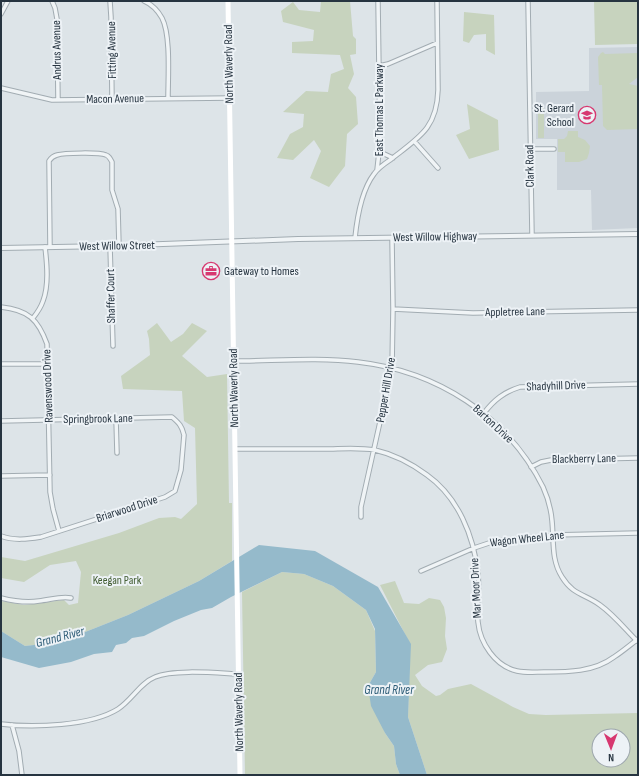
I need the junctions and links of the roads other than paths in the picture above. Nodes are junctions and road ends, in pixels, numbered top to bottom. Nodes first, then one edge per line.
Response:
1 (8, 1) edge
2 (52, 1) edge
3 (110, 1) edge
4 (144, 1) edge
5 (228, 1) edge
6 (378, 1) edge
7 (437, 1) edge
8 (528, 1) edge
9 (1, 14) edge
10 (437, 43) junction
11 (379, 66) junction
12 (1, 88) edge
13 (168, 98) junction
14 (230, 98) junction
15 (112, 99) junction
16 (58, 100) junction
17 (414, 141) junction
18 (530, 149) junction
19 (554, 149) dead end
20 (380, 152) junction
21 (393, 158) junction
22 (438, 168) dead end
23 (377, 170) junction
24 (638, 234) edge
25 (532, 235) junction
26 (355, 238) junction
27 (392, 238) junction
28 (232, 242) junction
29 (110, 246) junction
30 (119, 246) junction
31 (48, 247) junction
32 (1, 248) edge
33 (1, 308) edge
34 (393, 309) junction
35 (638, 310) edge
36 (33, 318) junction
37 (113, 346) dead end
38 (234, 361) junction
39 (1, 364) edge
40 (48, 364) junction
41 (392, 368) junction
42 (638, 384) edge
43 (484, 413) junction
44 (172, 417) joint
45 (116, 419) junction
46 (49, 420) junction
47 (1, 421) edge
48 (236, 449) junction
49 (374, 450) junction
50 (117, 453) dead end
51 (638, 458) edge
52 (532, 467) junction
53 (50, 475) junction
54 (1, 476) edge
55 (360, 517) dead end
56 (59, 531) junction
57 (638, 533) edge
58 (553, 535) junction
59 (1, 536) edge
60 (474, 548) junction
61 (421, 571) dead end
62 (1, 598) edge
63 (71, 598) dead end
64 (638, 640) edge
65 (238, 674) junction
66 (1, 724) edge
67 (12, 726) junction
68 (22, 775) edge
69 (240, 775) edge

1 - 9 street
2 - 16 street, Andrus Avenue
3 - 15 street, Fitting Avenue
4 - 13 street
5 - 14 main road, North Waverly Road
6 - 11 street, East Thomas L Parkway
7 - 10 street
8 - 18 street, Clark Road
10 - 11 street
10 - 17 street
11 - 20 street, East Thomas L Parkway
12 - 16 street, Macon Avenue
13 - 14 street, Macon Avenue
13 - 15 street, Macon Avenue
14 - 28 main road, North Waverly Road
15 - 16 street, Macon Avenue
17 - 21 street
17 - 22 street
18 - 19 street
18 - 25 street, Clark Road
20 - 21 street
20 - 23 street, East Thomas L Parkway
21 - 23 street
23 - 26 street, East Thomas L Parkway
24 - 25 street, West Willow Highway
25 - 27 street, West Willow Highway
26 - 27 street, West Willow Highway
26 - 28 street, West Willow Highway
27 - 34 street, Pepper Hill Drive
28 - 30 street, West Willow Street
28 - 38 main road, North Waverly Road
29 - 30 street, West Willow Street
29 - 31 street, West Willow Street
29 - 37 street, Shaffer Court
30 - 31 street
31 - 32 street, West Willow Street
31 - 36 street
33 - 36 street
34 - 35 street, Appletree Lane
34 - 41 street, Pepper Hill Drive
36 - 40 street, Ravenswood Drive
38 - 41 street, Barton Drive
38 - 48 main road, North Waverly Road
39 - 40 street
40 - 46 street, Ravenswood Drive
41 - 43 street, Barton Drive
41 - 49 street, Pepper Hill Drive
42 - 43 street, Shadyhill Drive
43 - 52 street, Barton Drive
44 - 45 street, Springbrook Lane
44 - 56 street, Briarwood Drive
45 - 46 street, Springbrook Lane
45 - 50 street
46 - 47 street, Springbrook Lane
46 - 53 street, Ravenswood Drive
48 - 49 street, Mar Moor Drive
48 - 65 main road, North Waverly Road
49 - 55 street, Pepper Hill Drive
49 - 60 street, Mar Moor Drive
51 - 52 street, Blackberry Lane
52 - 58 street, Barton Drive
53 - 54 street
53 - 56 street, Ravenswood Drive
56 - 59 street, Briarwood Drive
57 - 58 street, Wagon Wheel Lane
58 - 60 street, Wagon Wheel Lane
58 - 64 street, Barton Drive
60 - 61 street, Wagon Wheel Lane
60 - 64 street, Mar Moor Drive
62 - 63 street
65 - 67 street
65 - 69 main road, North Waverly Road
66 - 67 street
67 - 68 street

